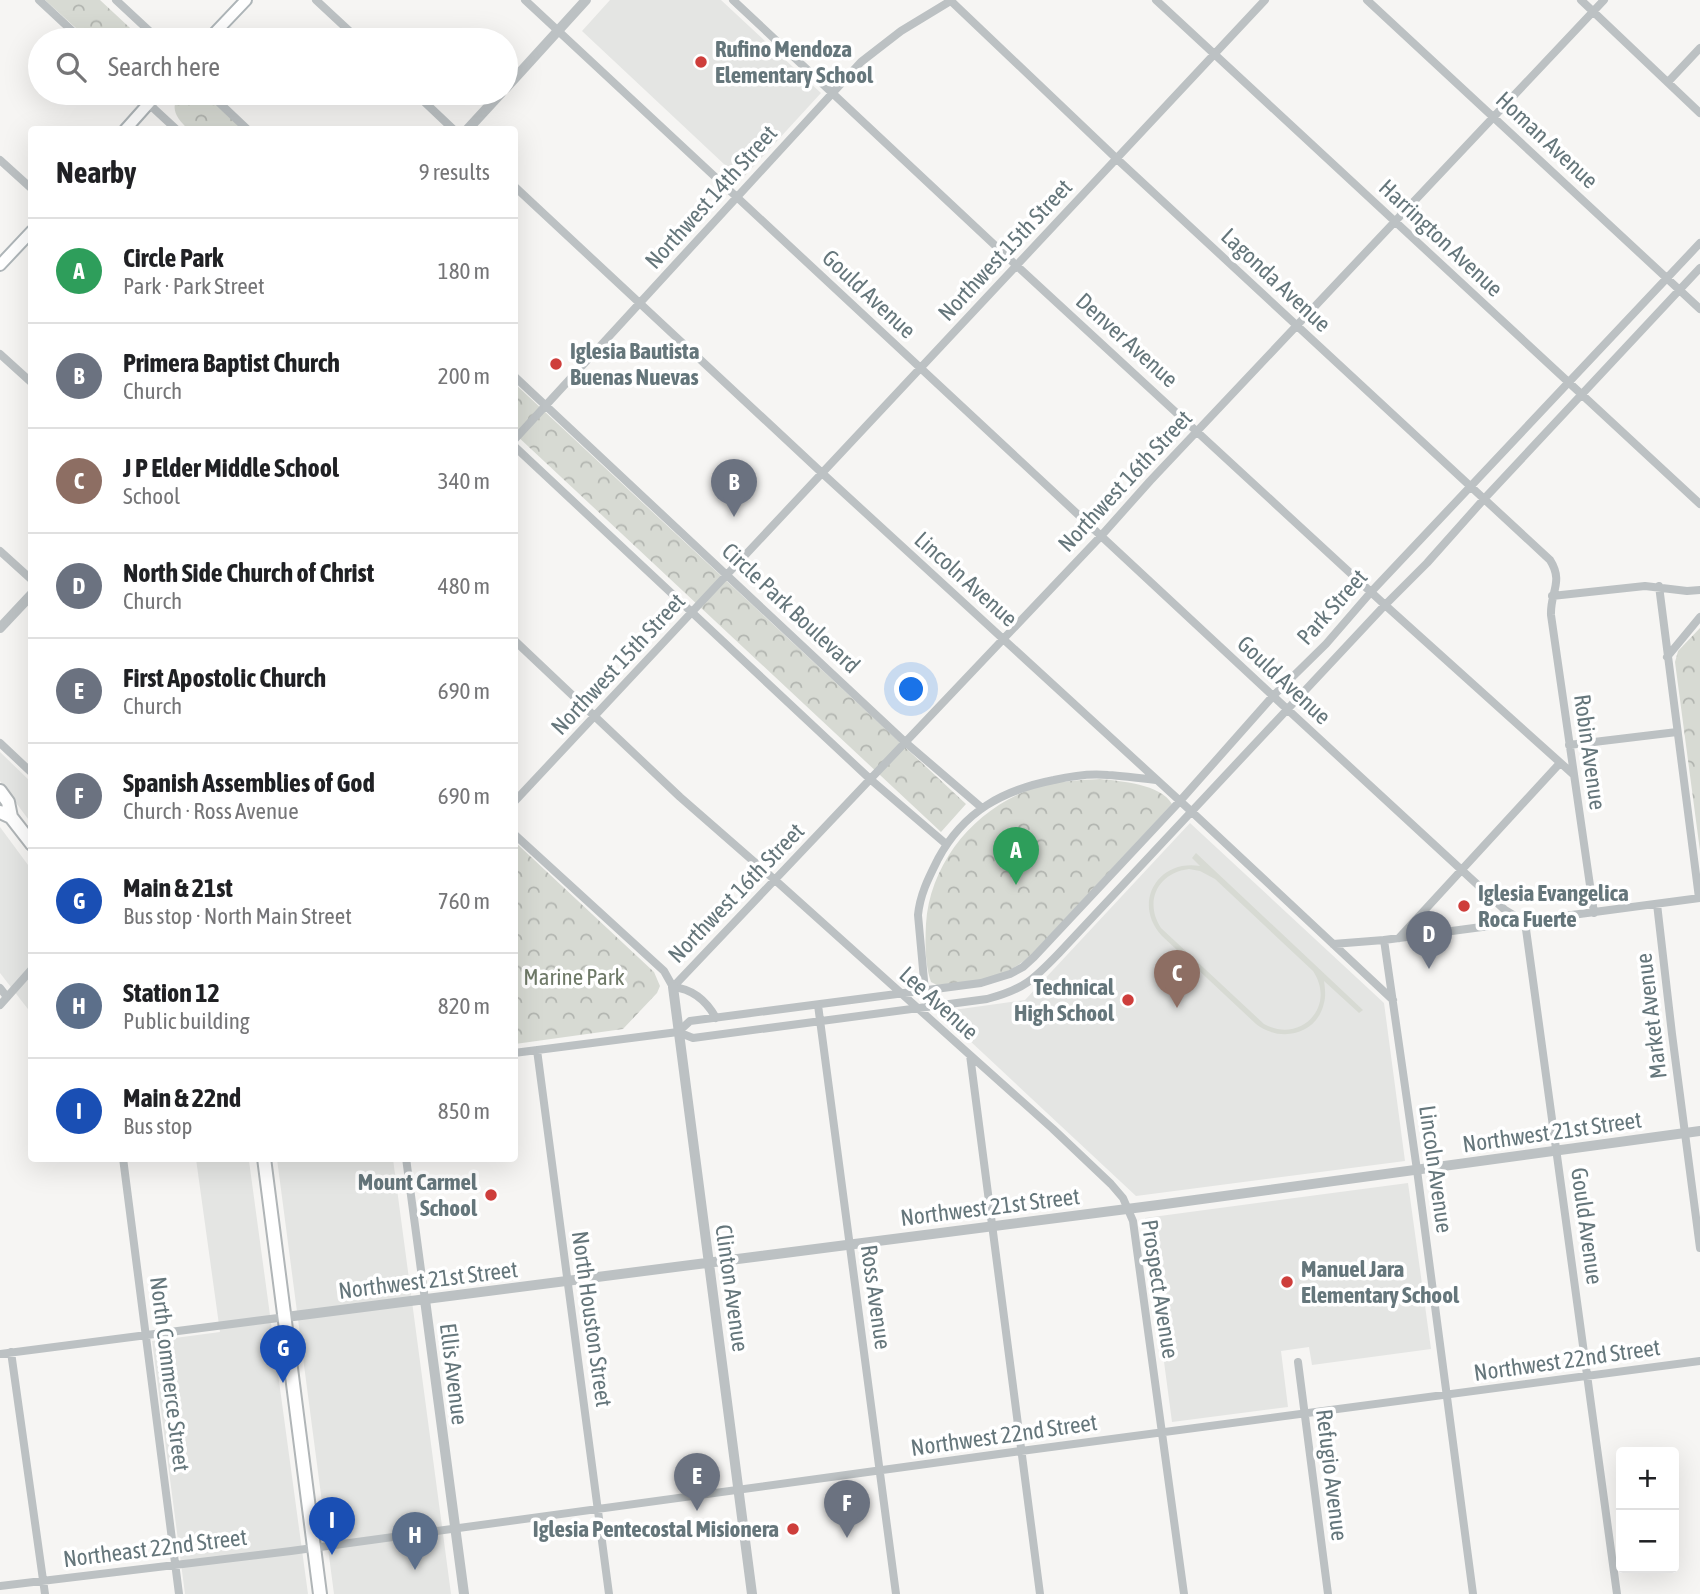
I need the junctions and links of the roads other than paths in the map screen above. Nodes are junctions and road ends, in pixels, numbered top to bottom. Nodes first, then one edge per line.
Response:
1 (39, 0) edge
2 (116, 0) edge
3 (246, 0) edge
4 (316, 0) edge
5 (525, 0) edge
6 (586, 0) edge
7 (733, 0) edge
8 (951, 0) edge
9 (1156, 0) edge
10 (1265, 0) edge
11 (1367, 0) edge
12 (1581, 0) edge
13 (1604, 0) edge
14 (1593, 12) junction
15 (69, 28) edge
16 (146, 28) edge
17 (219, 28) edge
18 (346, 28) edge
19 (559, 31) junction
20 (1700, 48) edge
21 (1214, 54) junction
22 (518, 75) edge
23 (1668, 82) junction
24 (833, 93) junction
25 (148, 105) edge
26 (150, 105) edge
27 (222, 105) edge
28 (428, 105) edge
29 (490, 105) edge
30 (1700, 113) edge
31 (1493, 117) junction
32 (129, 126) edge
33 (173, 126) edge
34 (244, 126) edge
35 (450, 126) edge
36 (471, 126) edge
37 (1117, 159) junction
38 (0, 160) edge
39 (28, 185) edge
40 (518, 190) edge
41 (737, 197) junction
42 (1395, 222) junction
43 (28, 235) edge
44 (1700, 243) edge
45 (0, 265) edge
46 (1017, 265) junction
47 (1700, 268) edge
48 (1667, 278) junction
49 (1680, 290) junction
50 (641, 303) junction
51 (1700, 309) edge
52 (1297, 326) junction
53 (0, 354) edge
54 (920, 368) junction
55 (28, 379) edge
56 (518, 380) edge
57 (1568, 383) junction
58 (1581, 395) junction
59 (546, 405) junction
60 (1198, 431) junction
61 (518, 435) edge
62 (518, 450) edge
63 (822, 473) junction
64 (1470, 486) junction
65 (1484, 499) junction
66 (1700, 504) edge
67 (1101, 536) junction
68 (0, 551) edge
69 (728, 574) junction
70 (28, 576) edge
71 (1659, 586) junction
72 (1700, 590) edge
73 (1371, 592) junction
74 (1552, 596) junction
75 (28, 598) edge
76 (1385, 605) junction
77 (692, 612) junction
78 (1700, 617) edge
79 (0, 628) edge
80 (1003, 638) junction
81 (518, 644) edge
82 (1667, 657) junction
83 (1273, 696) junction
84 (1287, 709) junction
85 (595, 716) junction
86 (1677, 732) junction
87 (905, 742) junction
88 (0, 743) edge
89 (1569, 746) junction
90 (1560, 763) junction
91 (28, 769) edge
92 (1574, 775) junction
93 (870, 779) junction
94 (1156, 780) junction
95 (0, 791) edge
96 (518, 798) edge
97 (1180, 801) junction
98 (982, 808) junction
99 (1192, 812) junction
100 (5, 815) edge
101 (518, 838) edge
102 (28, 840) edge
103 (946, 844) junction
104 (1463, 871) junction
105 (775, 880) junction
106 (1700, 898) edge
107 (1657, 904) junction
108 (1594, 913) junction
109 (1525, 922) junction
110 (1399, 939) junction
111 (1384, 940) junction
112 (1333, 944) junction
113 (28, 973) edge
114 (673, 986) junction
115 (0, 988) edge
116 (925, 991) junction
117 (900, 994) junction
118 (7, 997) junction
119 (1393, 1000) junction
120 (0, 1004) edge
121 (818, 1005) junction
122 (919, 1008) junction
123 (716, 1018) junction
124 (820, 1021) junction
125 (678, 1032) junction
126 (537, 1050) junction
127 (518, 1052) edge
128 (970, 1055) junction
129 (1700, 1131) edge
130 (1684, 1133) junction
131 (1557, 1150) junction
132 (124, 1162) edge
133 (265, 1162) edge
134 (407, 1162) edge
135 (1417, 1170) junction
136 (1128, 1209) junction
137 (992, 1226) junction
138 (850, 1244) junction
139 (1700, 1248) edge
140 (709, 1263) junction
141 (567, 1282) junction
142 (425, 1300) junction
143 (285, 1317) junction
144 (146, 1335) junction
145 (11, 1352) junction
146 (0, 1354) edge
147 (1298, 1362) dead end
148 (1700, 1362) edge
149 (1588, 1377) junction
150 (1446, 1396) junction
151 (1304, 1414) junction
152 (1161, 1433) junction
153 (1021, 1451) junction
154 (880, 1471) junction
155 (740, 1490) junction
156 (598, 1508) junction
157 (455, 1528) junction
158 (314, 1547) junction
159 (175, 1565) junction
160 (43, 1581) junction
161 (0, 1586) edge
162 (44, 1594) edge
163 (179, 1594) edge
164 (320, 1594) edge
165 (464, 1594) edge
166 (609, 1594) edge
167 (752, 1594) edge
168 (896, 1594) edge
169 (1040, 1594) edge
170 (1184, 1594) edge
171 (1328, 1594) edge
172 (1473, 1594) edge
173 (1617, 1594) edge

1 - 15 street
2 - 16 street
3 - 17 main road
4 - 18 street
5 - 19 street, Gould Avenue
6 - 19 street
7 - 24 street, Denver Avenue
8 - 24 street, Northwest 14th Street
8 - 37 street, Lagonda Avenue
9 - 21 street, Harrington Avenue
10 - 21 street, Northwest 15th Street
11 - 31 street, Homan Avenue
12 - 14 street
13 - 14 street, Northwest 16th Street
14 - 23 street
14 - 31 street, Northwest 16th Street
19 - 22 street
19 - 41 street, Gould Avenue
20 - 23 street
21 - 37 street, Northwest 15th Street
21 - 42 street, Harrington Avenue
23 - 30 street
24 - 41 street, Northwest 14th Street
24 - 46 street, Denver Avenue
25 - 32 main road
26 - 33 street
27 - 34 street
28 - 35 street
29 - 36 street
31 - 42 street, Northwest 16th Street
31 - 48 street, Homan Avenue
37 - 46 street, Northwest 15th Street
37 - 52 street, Lagonda Avenue
38 - 39 street
40 - 50 street, Lincoln Avenue
41 - 50 street, Northwest 14th Street
41 - 54 street, Gould Avenue
42 - 52 street, Northwest 16th Street
42 - 57 street, Harrington Avenue
43 - 45 main road
44 - 48 street, Park Street
46 - 54 street, Northwest 15th Street
46 - 60 street, Denver Avenue
47 - 49 street, Park Street
48 - 49 street, Homan Avenue
48 - 57 street, Park Street
49 - 51 street, Homan Avenue
49 - 58 street, Park Street
50 - 59 street, Northwest 14th Street
50 - 63 street, Lincoln Avenue
52 - 60 street, Northwest 16th Street
52 - 64 street, Lagonda Avenue
53 - 55 street
54 - 63 street, Northwest 15th Street
54 - 67 street, Gould Avenue
56 - 59 street, Circle Park Boulevard
57 - 58 street, Harrington Avenue
57 - 64 street, Park Street
58 - 65 street, Park Street
58 - 66 street, Harrington Avenue
59 - 61 street, Northwest 14th Street
59 - 69 street, Circle Park Boulevard
60 - 67 street, Northwest 16th Street
60 - 73 street, Denver Avenue
62 - 77 street
63 - 69 street, Northwest 15th Street
63 - 80 street, Lincoln Avenue
64 - 65 street, Lagonda Avenue
64 - 73 street, Park Street
65 - 74 street, Lagonda Avenue
65 - 76 street, Park Street
67 - 80 street, Northwest 16th Street
67 - 83 street, Gould Avenue
68 - 70 street
69 - 77 street, Northwest 15th Street
69 - 87 street, Circle Park Boulevard
71 - 72 street
71 - 74 street
71 - 82 street
73 - 76 street, Denver Avenue
73 - 83 street, Park Street
74 - 89 street, Robin Avenue
75 - 79 street
76 - 84 street, Park Street
76 - 90 street, Denver Avenue
77 - 85 street, Northwest 15th Street
77 - 93 street
78 - 82 street
80 - 87 street, Northwest 16th Street
80 - 94 street, Lincoln Avenue
81 - 85 street, Lee Avenue
82 - 86 street
83 - 84 street, Gould Avenue
83 - 97 street, Park Street
84 - 99 street, Park Street
84 - 104 street, Gould Avenue
85 - 96 street, Northwest 15th Street
85 - 105 street, Lee Avenue
86 - 89 street
86 - 106 street
87 - 93 street, Northwest 16th Street
87 - 98 street, Circle Park Boulevard
88 - 91 street
89 - 92 street, Robin Avenue
90 - 92 street, Denver Avenue
90 - 104 street
92 - 108 street, Robin Avenue
93 - 103 street
93 - 105 street, Northwest 16th Street
94 - 97 street, Lincoln Avenue
94 - 98 street
95 - 100 main road
97 - 99 street, Lincoln Avenue
97 - 116 street, Park Street
98 - 103 street
99 - 112 street, Lincoln Avenue
99 - 122 street, Park Street
100 - 102 main road
101 - 114 street
103 - 116 street
104 - 109 street, Gould Avenue
104 - 110 street
105 - 114 street, Northwest 16th Street
105 - 117 street, Lee Avenue
106 - 107 street
107 - 108 street
107 - 130 street, Market Avenue
108 - 109 street
109 - 110 street
109 - 131 street, Gould Avenue
110 - 111 street
111 - 112 street
111 - 119 street, Lincoln Avenue
112 - 119 street, Lincoln Avenue
113 - 118 street
114 - 123 street
114 - 125 street, Clinton Avenue
115 - 118 street
116 - 117 street, Park Street
117 - 121 street, Park Street
117 - 122 street, Lee Avenue
118 - 120 street
119 - 135 street, Lincoln Avenue
121 - 123 street, Park Street
121 - 124 street, Ross Avenue
122 - 124 street, Park Street
122 - 128 street, Lee Avenue
123 - 125 street, Park Street
124 - 125 street, Park Street
124 - 138 street, Ross Avenue
125 - 126 street
125 - 140 street, Clinton Avenue
126 - 127 street
126 - 141 street, North Houston Street
128 - 136 street, Prospect Avenue
128 - 137 street, Lee Avenue
129 - 130 street, Northwest 21st Street
130 - 131 street, Northwest 21st Street
130 - 139 street, Market Avenue
131 - 135 street, Northwest 21st Street
131 - 149 street, Gould Avenue
132 - 144 street, North Commerce Street
133 - 143 main road
134 - 142 street, Ellis Avenue
135 - 136 street, Northwest 21st Street
135 - 150 street, Lincoln Avenue
136 - 137 street, Northwest 21st Street
136 - 152 street, Prospect Avenue
137 - 138 street, Northwest 21st Street
137 - 153 street, Lee Avenue
138 - 140 street, Northwest 21st Street
138 - 154 street, Ross Avenue
140 - 141 street, Northwest 21st Street
140 - 155 street, Clinton Avenue
141 - 142 street, Northwest 21st Street
141 - 156 street, North Houston Street
142 - 143 street, Northwest 21st Street
142 - 157 street, Ellis Avenue
143 - 144 street
143 - 158 main road
144 - 145 street
144 - 159 street, North Commerce Street
145 - 146 street
145 - 160 street
147 - 151 street, Refugio Avenue
148 - 149 street, Northwest 22nd Street
149 - 150 street, Northwest 22nd Street
149 - 173 street, Gould Avenue
150 - 151 street, Northwest 22nd Street
150 - 172 street, Lincoln Avenue
151 - 152 street, Northwest 22nd Street
151 - 171 street, Refugio Avenue
152 - 153 street, Northwest 22nd Street
152 - 170 street, Prospect Avenue
153 - 154 street, Northwest 22nd Street
153 - 169 street, Lee Avenue
154 - 155 street, Northwest 22nd Street
154 - 168 street, Ross Avenue
155 - 156 street, Northwest 22nd Street
155 - 167 street, Clinton Avenue
156 - 157 street, Northwest 22nd Street
156 - 166 street, North Houston Street
157 - 158 street, Northwest 22nd Street
157 - 165 street, Ellis Avenue
158 - 159 street, Northeast 22nd Street
158 - 164 main road
159 - 160 street, Northeast 22nd Street
159 - 163 street, North Commerce Street
160 - 161 street, Northeast 22nd Street
160 - 162 street

